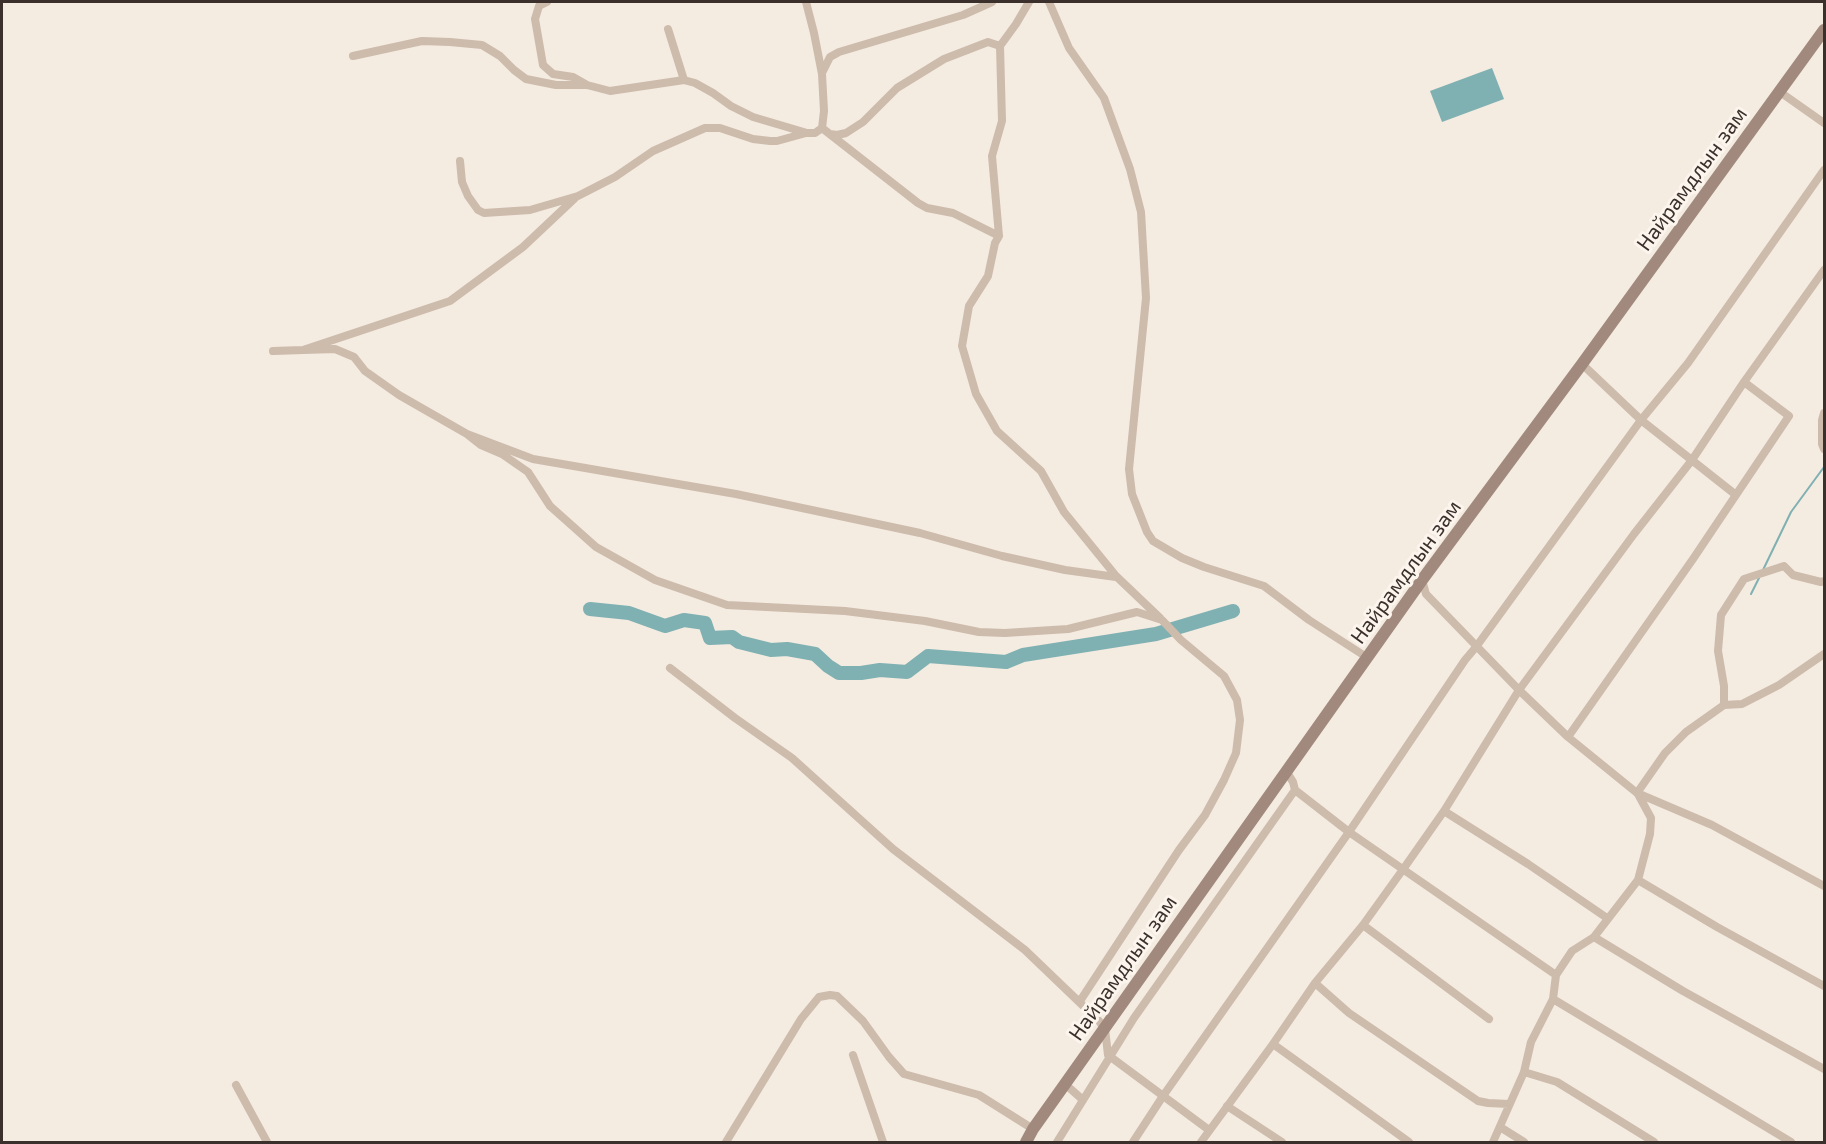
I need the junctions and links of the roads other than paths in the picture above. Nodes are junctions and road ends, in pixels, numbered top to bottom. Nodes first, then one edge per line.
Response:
1 (547, 2) edge
2 (806, 2) edge
3 (992, 2) edge
4 (1029, 2) edge
5 (1049, 2) edge
6 (669, 30) dead end
7 (1824, 30) edge
8 (1000, 46) junction
9 (353, 56) dead end
10 (822, 74) junction
11 (684, 80) junction
12 (587, 85) junction
13 (1780, 92) junction
14 (1824, 123) edge
15 (826, 131) junction
16 (807, 133) junction
17 (460, 161) dead end
18 (1824, 170) edge
19 (578, 196) junction
20 (999, 236) junction
21 (1824, 270) edge
22 (303, 350) junction
23 (273, 351) dead end
24 (1582, 364) junction
25 (1744, 382) junction
26 (1824, 413) edge
27 (1641, 420) junction
28 (467, 434) junction
29 (1824, 449) edge
30 (1692, 460) junction
31 (1736, 495) junction
32 (1116, 577) junction
33 (1422, 580) junction
34 (1824, 581) edge
35 (1162, 620) junction
36 (1476, 647) junction
37 (1824, 654) edge
38 (1368, 658) junction
39 (670, 668) dead end
40 (1519, 690) junction
41 (1724, 705) junction
42 (1568, 737) junction
43 (1286, 771) junction
44 (1295, 790) junction
45 (1637, 794) junction
46 (1444, 811) junction
47 (1349, 832) junction
48 (1404, 868) junction
49 (1638, 880) junction
50 (1824, 886) edge
51 (1607, 918) junction
52 (1363, 925) junction
53 (1594, 937) junction
54 (1556, 975) junction
55 (1315, 983) junction
56 (1824, 986) edge
57 (1553, 999) junction
58 (1080, 1001) junction
59 (1489, 1019) dead end
60 (1104, 1029) junction
61 (1273, 1044) junction
62 (853, 1055) dead end
63 (1110, 1057) junction
64 (1824, 1069) edge
65 (1524, 1072) junction
66 (1065, 1084) junction
67 (236, 1085) dead end
68 (1163, 1096) junction
69 (1083, 1100) junction
70 (1509, 1104) junction
71 (1227, 1106) junction
72 (1500, 1127) junction
73 (1033, 1129) junction
74 (1209, 1130) junction
75 (267, 1143) edge
76 (726, 1143) edge
77 (883, 1143) edge
78 (1026, 1143) edge
79 (1057, 1143) edge
80 (1133, 1143) edge
81 (1201, 1143) edge
82 (1282, 1143) edge
83 (1409, 1143) edge
84 (1493, 1143) edge
85 (1524, 1143) edge
86 (1654, 1143) edge
87 (1791, 1143) edge

1 - 12 street
2 - 10 street
3 - 10 street
4 - 8 street
5 - 38 street
6 - 11 street
7 - 13 main road, Найрамдлын зам
8 - 15 street
8 - 20 street
9 - 12 street
10 - 15 street
11 - 12 street
11 - 16 street
13 - 14 street
13 - 24 main road, Найрамдлын зам
15 - 16 street
15 - 20 street
16 - 19 street
17 - 19 street
18 - 27 street
19 - 22 street
20 - 32 street
21 - 25 street
22 - 23 street
22 - 28 street
24 - 27 street
24 - 33 main road, Найрамдлын зам
25 - 30 street
25 - 31 street
26 - 29 street
27 - 30 street
27 - 36 street
28 - 32 street
28 - 35 street
30 - 31 street
30 - 40 street
31 - 42 street
32 - 35 street
33 - 36 street
33 - 38 main road, Найрамдлын зам
34 - 41 street
35 - 58 street
36 - 40 street
36 - 47 street
37 - 41 street
38 - 43 main road, Найрамдлын зам
39 - 58 street
40 - 42 street
40 - 46 street
41 - 45 street
42 - 45 street
43 - 44 street
43 - 60 main road, Найрамдлын зам
44 - 47 street
44 - 63 street
45 - 49 street
45 - 50 street
46 - 48 street
46 - 51 street
47 - 48 street
47 - 68 street
48 - 52 street
48 - 54 street
49 - 51 street
49 - 56 street
51 - 53 street
52 - 55 street
52 - 59 street
53 - 54 street
53 - 64 street
54 - 57 street
55 - 61 street
55 - 70 street
57 - 65 street
57 - 87 street
58 - 60 street
60 - 63 street
60 - 66 main road, Найрамдлын зам
61 - 71 street
61 - 83 street
62 - 77 street
63 - 68 street
63 - 69 street
65 - 70 street
65 - 86 street
66 - 69 street
66 - 73 main road, Найрамдлын зам
67 - 75 street
68 - 74 street
68 - 80 street
69 - 79 street
70 - 72 street
71 - 74 street
71 - 82 street
72 - 84 street
72 - 85 street
73 - 76 street
73 - 78 main road, Найрамдлын зам
74 - 81 street

